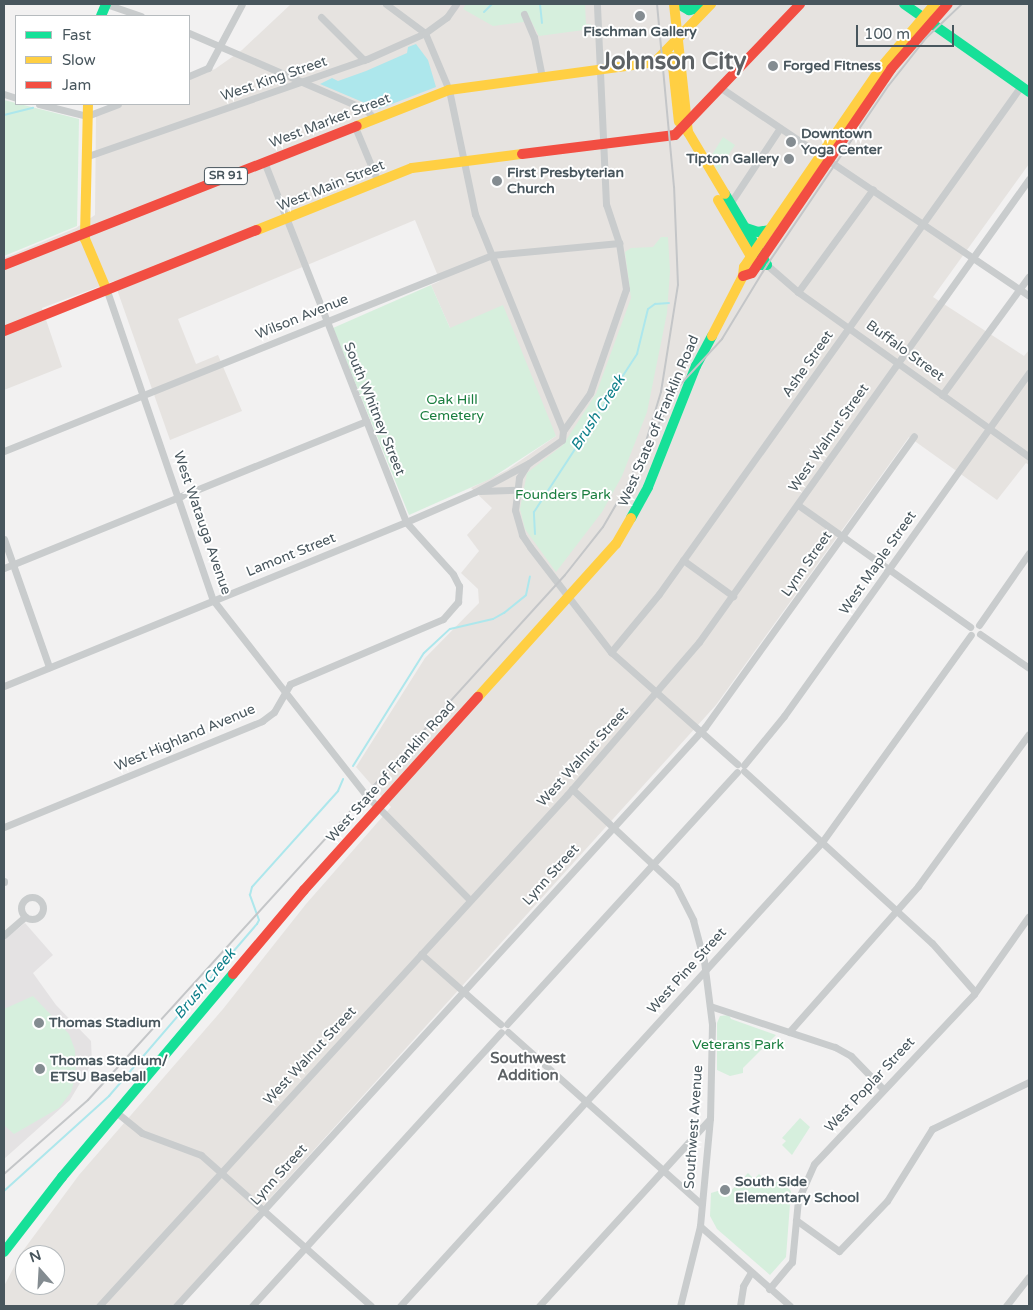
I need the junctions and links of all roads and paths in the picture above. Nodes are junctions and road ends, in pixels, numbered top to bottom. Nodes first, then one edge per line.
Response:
1 (106, 4) edge
2 (242, 4) edge
3 (386, 4) edge
4 (456, 4) edge
5 (597, 4) edge
6 (668, 4) edge
7 (676, 4) edge
8 (800, 4) edge
9 (904, 4) edge
10 (935, 4) edge
11 (948, 4) edge
12 (710, 5) edge
13 (524, 14) dead end
14 (138, 15) edge
15 (321, 17) dead end
16 (926, 21) junction
17 (190, 34) edge
18 (425, 34) junction
19 (218, 44) junction
20 (674, 44) junction
21 (364, 60) junction
22 (600, 69) junction
23 (190, 76) edge
24 (542, 76) junction
25 (302, 82) junction
26 (721, 88) junction
27 (1025, 89) edge
28 (449, 90) junction
29 (43, 105) edge
30 (88, 105) edge
31 (115, 105) edge
32 (87, 116) junction
33 (375, 119) junction
34 (355, 127) junction
35 (684, 128) junction
36 (780, 128) junction
37 (603, 144) junction
38 (88, 156) junction
39 (825, 158) junction
40 (462, 160) junction
41 (264, 161) junction
42 (1029, 179) edge
43 (378, 182) junction
44 (873, 189) junction
45 (729, 206) junction
46 (286, 219) junction
47 (924, 223) junction
48 (742, 227) junction
49 (769, 230) junction
50 (85, 231) junction
51 (620, 243) junction
52 (492, 255) junction
53 (973, 257) junction
54 (759, 258) junction
55 (4, 265) edge
56 (1029, 276) edge
57 (1020, 289) junction
58 (107, 291) junction
59 (798, 292) junction
60 (1029, 296) edge
61 (326, 322) junction
62 (848, 328) junction
63 (4, 331) edge
64 (897, 363) junction
65 (1029, 372) edge
66 (143, 395) junction
67 (942, 395) junction
68 (366, 421) junction
69 (988, 428) junction
70 (563, 431) junction
71 (914, 436) dead end
72 (4, 451) edge
73 (1029, 457) edge
74 (529, 463) junction
75 (517, 490) junction
76 (475, 492) junction
77 (178, 497) junction
78 (798, 505) junction
79 (406, 522) junction
80 (842, 535) junction
81 (4, 539) edge
82 (1029, 553) edge
83 (683, 560) junction
84 (13, 565) junction
85 (4, 568) edge
86 (889, 569) junction
87 (460, 595) joint
88 (733, 596) junction
89 (568, 598) junction
90 (213, 600) junction
91 (979, 625) junction
92 (970, 626) junction
93 (980, 634) junction
94 (971, 635) junction
95 (611, 652) junction
96 (49, 667) junction
97 (1029, 668) edge
98 (4, 686) edge
99 (286, 693) junction
100 (657, 693) junction
101 (700, 731) junction
102 (1029, 734) edge
103 (740, 768) junction
104 (572, 790) junction
105 (376, 807) junction
106 (613, 826) junction
107 (4, 827) edge
108 (822, 842) junction
109 (654, 863) junction
110 (470, 900) junction
111 (897, 911) junction
112 (1029, 916) edge
113 (25, 917) dead end
114 (4, 935) edge
115 (421, 954) junction
116 (705, 969) junction
117 (463, 990) junction
118 (975, 992) junction
119 (710, 1006) junction
120 (504, 1028) junction
121 (789, 1032) junction
122 (1029, 1082) edge
123 (883, 1090) junction
124 (586, 1101) junction
125 (116, 1112) junction
126 (710, 1118) junction
127 (662, 1171) junction
128 (221, 1172) junction
129 (701, 1204) junction
130 (264, 1211) junction
131 (796, 1220) junction
132 (700, 1226) junction
133 (306, 1247) junction
134 (4, 1252) edge
135 (751, 1272) junction
136 (1029, 1277) edge
137 (770, 1289) junction
138 (99, 1306) edge
139 (176, 1306) edge
140 (252, 1306) edge
141 (371, 1306) edge
142 (400, 1306) edge
143 (539, 1306) edge
144 (680, 1306) edge
145 (740, 1306) edge
146 (790, 1306) edge
147 (1006, 1306) edge

1 - 14 street
2 - 19 street
3 - 18 street
4 - 18 street, West King Street
5 - 22 street, Lamont Street
6 - 20 main road, Buffalo Street
7 - 12 main road
7 - 20 main road, Buffalo Street
8 - 26 main road
9 - 16 main road
10 - 16 main road, West State of Franklin Road
11 - 16 main road, West State of Franklin Road
12 - 20 main road, SR 91
13 - 24 street
15 - 21 street
16 - 27 main road
16 - 39 main road, West State of Franklin Road
17 - 19 street
18 - 21 street, West King Street
18 - 28 street
19 - 23 street
19 - 25 street
20 - 22 main road, West Market Street / SR 91
20 - 35 main road, Buffalo Street
21 - 25 street, West King Street
22 - 24 main road, West Market Street / SR 91
22 - 37 street, Lamont Street
24 - 28 main road, West Market Street / SR 91
25 - 33 street
25 - 38 street, West King Street
26 - 35 main road
26 - 36 street
27 - 47 street, Ashe Street
28 - 33 main road, West Market Street / SR 91
28 - 40 street
29 - 32 street
30 - 32 main road, West Watauga Avenue
31 - 32 street
32 - 38 main road, West Watauga Avenue
33 - 34 main road, West Market Street / SR 91
34 - 41 main road, West Market Street / SR 91
34 - 43 street
35 - 37 main road, West Main Street
35 - 45 main road, Buffalo Street
35 - 54 main road, Buffalo Street
36 - 39 street
36 - 45 street
37 - 40 main road, West Main Street
37 - 51 street, Lamont Street
38 - 50 main road, West Watauga Avenue
39 - 44 street
39 - 49 main road, West State of Franklin Road
39 - 54 main road, West State of Franklin Road
40 - 43 main road, West Main Street
40 - 52 street
41 - 46 street, South Whitney Street
41 - 50 main road, West Market Street / SR 91
42 - 53 street, West Walnut Street
43 - 46 main road, West Main Street
44 - 47 street
44 - 59 street
45 - 48 main road, Buffalo Street
46 - 58 main road, West Main Street
46 - 61 street, South Whitney Street
47 - 53 street
47 - 62 street, Ashe Street
48 - 49 main road
48 - 54 main road, Buffalo Street
49 - 54 main road, West State of Franklin Road
50 - 55 main road, West Market Street / SR 91
50 - 58 main road, West Watauga Avenue
51 - 52 street, Wilson Avenue
51 - 70 street, Lamont Street
52 - 61 street, Wilson Avenue
52 - 70 street
53 - 57 street
53 - 64 street, West Walnut Street
54 - 59 street, Buffalo Street
54 - 89 main road, West State of Franklin Road
56 - 57 street
57 - 60 street
57 - 67 street
58 - 63 main road, West Main Street
58 - 66 street, West Watauga Avenue
59 - 62 street, Buffalo Street
61 - 66 street, Wilson Avenue
61 - 68 street, South Whitney Street
62 - 64 street, Buffalo Street
62 - 83 street, Ashe Street
64 - 67 street, Buffalo Street
64 - 78 street, West Walnut Street
65 - 69 street, West Maple Street
66 - 72 street, Wilson Avenue
66 - 77 street, West Watauga Avenue
67 - 69 street, Buffalo Street
68 - 77 street
68 - 79 street, South Whitney Street
69 - 73 street, Buffalo Street
69 - 86 street, West Maple Street
70 - 74 street, Lamont Street
71 - 80 street, Lynn Street
74 - 75 street
74 - 76 street, Lamont Street
75 - 76 street, Lamont Street
75 - 89 street
76 - 79 street, Lamont Street
77 - 84 street
77 - 90 street, West Watauga Avenue
78 - 80 street
78 - 88 street, West Walnut Street
79 - 87 street, South Whitney Street
79 - 90 street, Lamont Street
80 - 86 street
80 - 101 street, Lynn Street
81 - 84 street
82 - 91 street
83 - 88 street
83 - 95 street, Ashe Street
84 - 85 street
84 - 96 street
86 - 92 street
86 - 103 street, West Maple Street
87 - 99 street, West Highland Avenue
88 - 100 street, West Walnut Street
89 - 95 street
89 - 105 main road, West State of Franklin Road
90 - 96 street, Lamont Street
90 - 99 street, West Watauga Avenue
91 - 92 street
91 - 93 street
92 - 94 street
93 - 94 street
93 - 97 street
94 - 108 street, West Pine Street
95 - 100 street
96 - 98 street, Lamont Street
99 - 105 street, West Watauga Avenue
99 - 107 street, West Highland Avenue
100 - 101 street
100 - 104 street, West Walnut Street
101 - 103 street
101 - 106 street, Lynn Street
102 - 111 street
103 - 108 street
103 - 109 street, West Maple Street
104 - 106 street, Southwest Avenue
104 - 110 street, West Walnut Street
105 - 110 street, West Watauga Avenue
105 - 125 main road, West State of Franklin Road
106 - 109 street, Southwest Avenue
106 - 117 street, Lynn Street
108 - 111 street
108 - 116 street, West Pine Street
109 - 116 street, Southwest Avenue
109 - 120 street, West Maple Street
110 - 115 street, West Walnut Street
111 - 118 street
111 - 121 street
112 - 118 street, West Poplar Street
113 - 114 street
115 - 117 street
115 - 128 street, West Walnut Street
116 - 119 street, Southwest Avenue
116 - 124 street, West Pine Street
117 - 120 street
117 - 130 street, Lynn Street
118 - 123 street, West Poplar Street
119 - 121 street
119 - 126 street, Southwest Avenue
120 - 124 street
120 - 133 street, West Maple Street
121 - 123 street
122 - 131 street
123 - 131 street, West Poplar Street
124 - 127 street
124 - 142 street, West Pine Street
125 - 128 street
125 - 134 main road, West State of Franklin Road
126 - 127 street
126 - 129 street, Southwest Avenue
127 - 129 street
127 - 143 street
128 - 130 street
128 - 138 street, West Walnut Street
129 - 132 street, Southwest Avenue
130 - 133 street
130 - 139 street, Lynn Street
131 - 137 street, West Poplar Street
132 - 135 street
132 - 144 street, Southwest Avenue
133 - 140 street, West Maple Street
133 - 141 street
135 - 137 street
135 - 145 street
136 - 147 street
137 - 146 street

